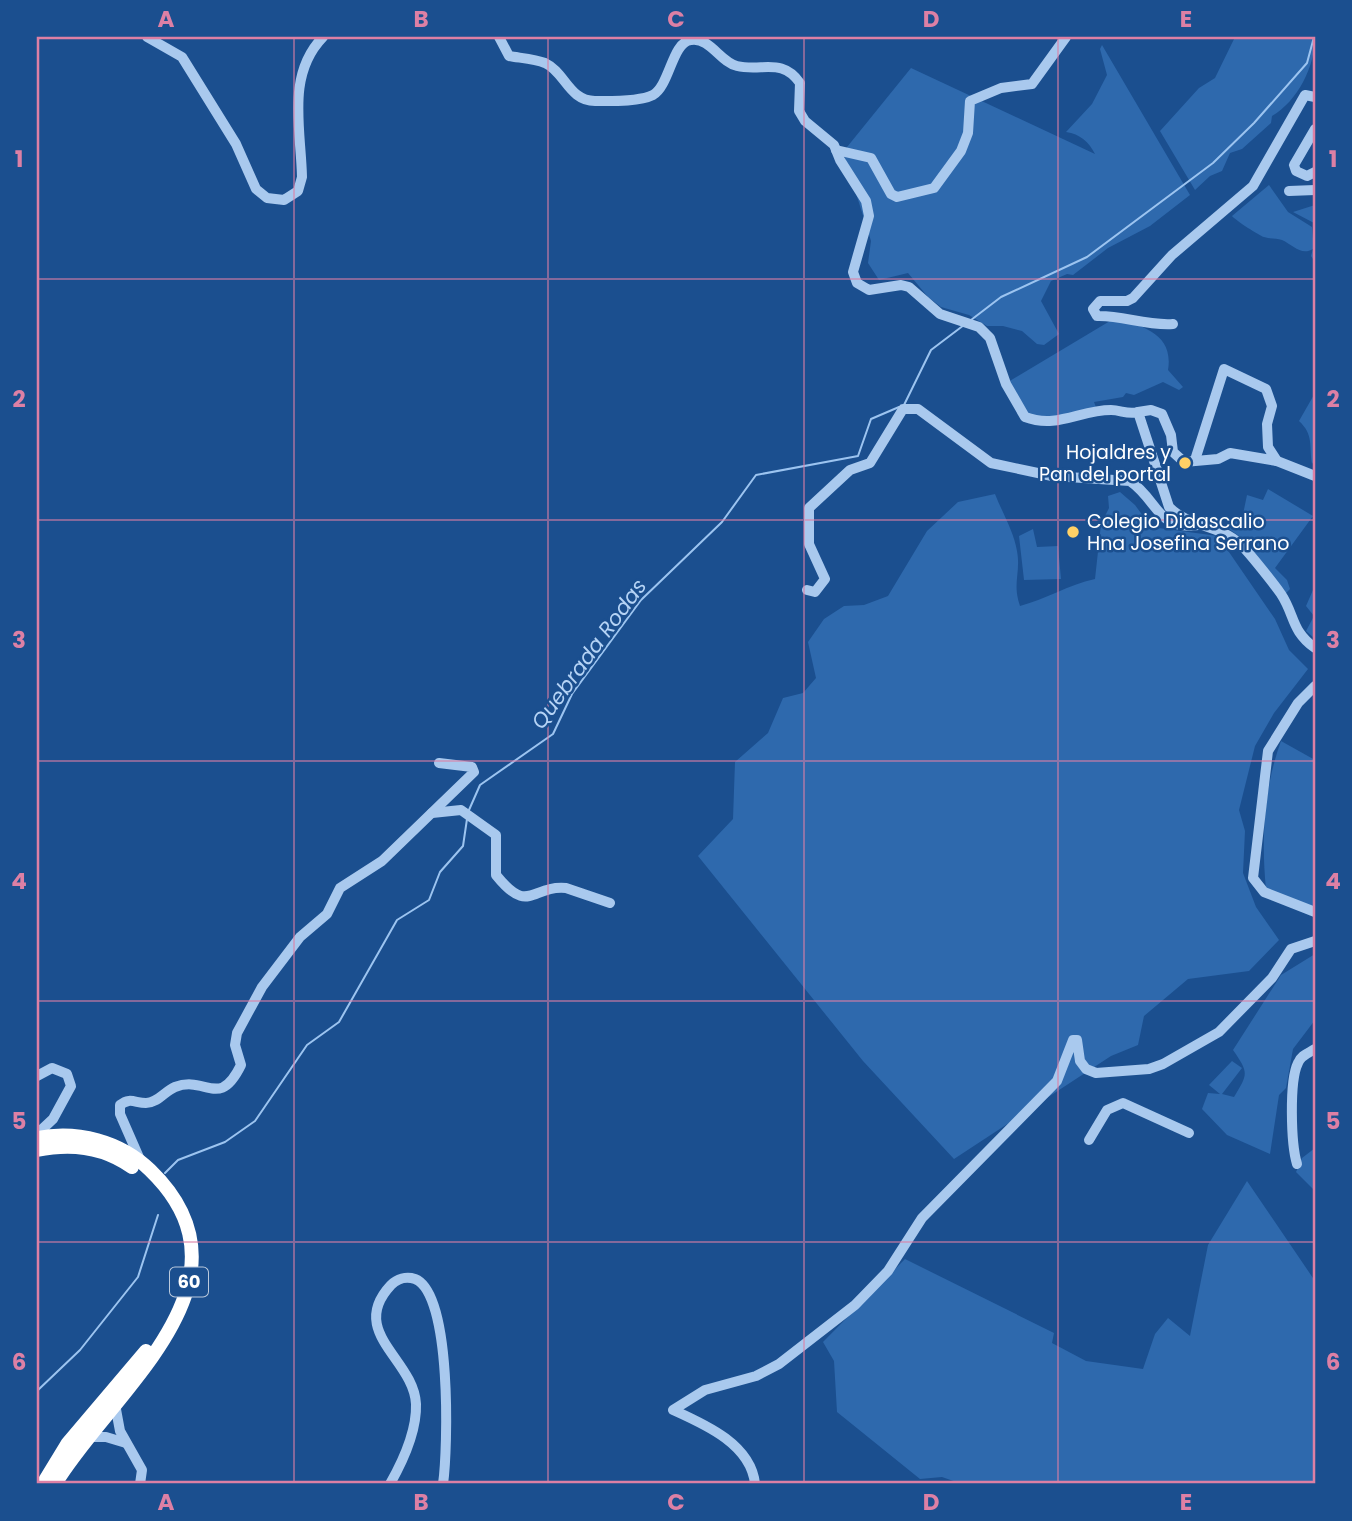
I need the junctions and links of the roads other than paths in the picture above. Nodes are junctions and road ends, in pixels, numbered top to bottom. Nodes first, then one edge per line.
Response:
1 (147, 37) edge
2 (323, 37) edge
3 (499, 37) edge
4 (1066, 37) edge
5 (1315, 97) edge
6 (1315, 129) edge
7 (836, 150) junction
8 (1315, 172) edge
9 (1315, 190) edge
10 (1289, 191) dead end
11 (1173, 324) dead end
12 (1138, 412) junction
13 (1195, 460) junction
14 (1277, 461) junction
15 (1315, 476) edge
16 (1199, 525) junction
17 (807, 590) dead end
18 (1315, 648) edge
19 (1315, 686) edge
20 (439, 763) dead end
21 (431, 813) junction
22 (610, 903) dead end
23 (1315, 912) edge
24 (1315, 941) edge
25 (1315, 1049) edge
26 (37, 1076) edge
27 (1189, 1133) dead end
28 (37, 1136) edge
29 (1089, 1140) dead end
30 (37, 1150) edge
31 (141, 1162) junction
32 (1297, 1164) dead end
33 (115, 1404) junction
34 (87, 1437) junction
35 (126, 1443) junction
36 (43, 1484) edge
37 (55, 1484) edge
38 (140, 1484) edge
39 (390, 1484) edge
40 (443, 1484) edge
41 (755, 1484) edge

1 - 2 street
3 - 7 street
4 - 7 street
5 - 11 street
6 - 8 street
7 - 12 street
9 - 10 street
12 - 13 street
12 - 16 street
13 - 14 street
13 - 14 street
14 - 15 street
16 - 17 street
16 - 18 street
19 - 23 street
20 - 21 street
21 - 22 street
21 - 31 street
24 - 41 street
25 - 32 street
26 - 28 street
27 - 29 street
28 - 31 highway, 60
30 - 36 highway, 60
31 - 33 highway, 60
33 - 34 highway, 60
33 - 35 street
34 - 35 street
34 - 37 highway, 60
35 - 38 street
39 - 40 street

